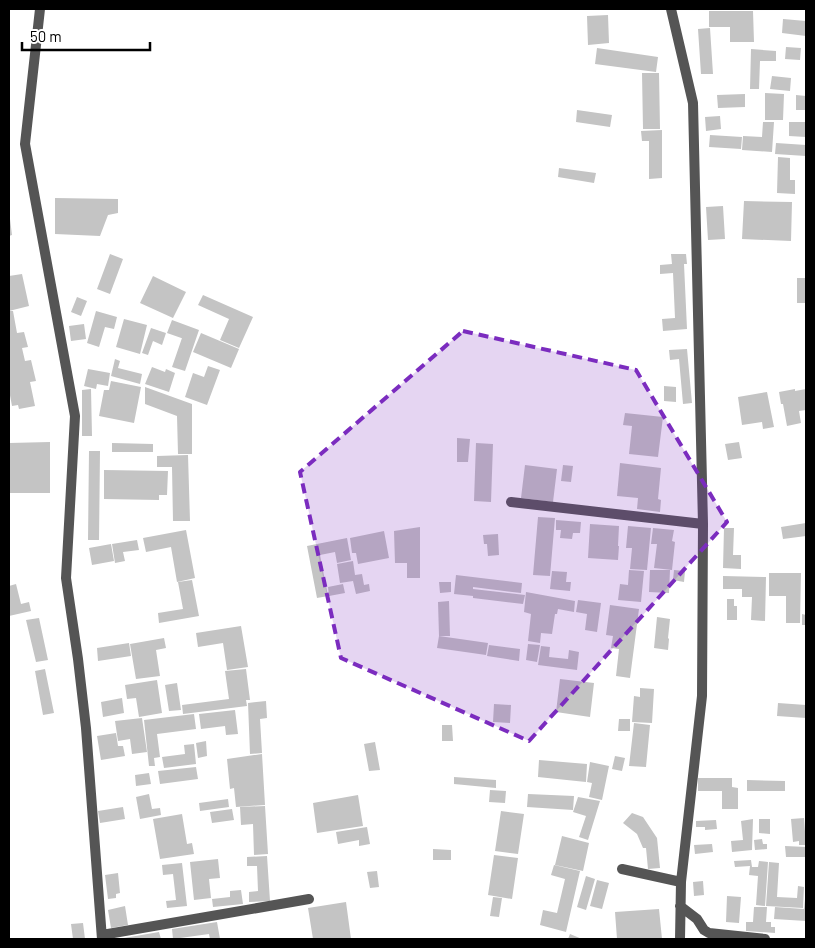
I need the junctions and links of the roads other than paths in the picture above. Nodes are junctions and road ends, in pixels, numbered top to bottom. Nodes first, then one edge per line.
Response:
1 (40, 9) edge
2 (671, 9) edge
3 (511, 502) dead end
4 (703, 524) junction
5 (622, 869) dead end
6 (681, 882) junction
7 (308, 899) dead end
8 (680, 906) junction
9 (102, 937) edge
10 (680, 939) edge
11 (765, 939) edge

1 - 9 street
2 - 4 street
3 - 4 street
4 - 6 street
5 - 6 street
6 - 8 street
7 - 9 street
8 - 10 street
8 - 11 street

